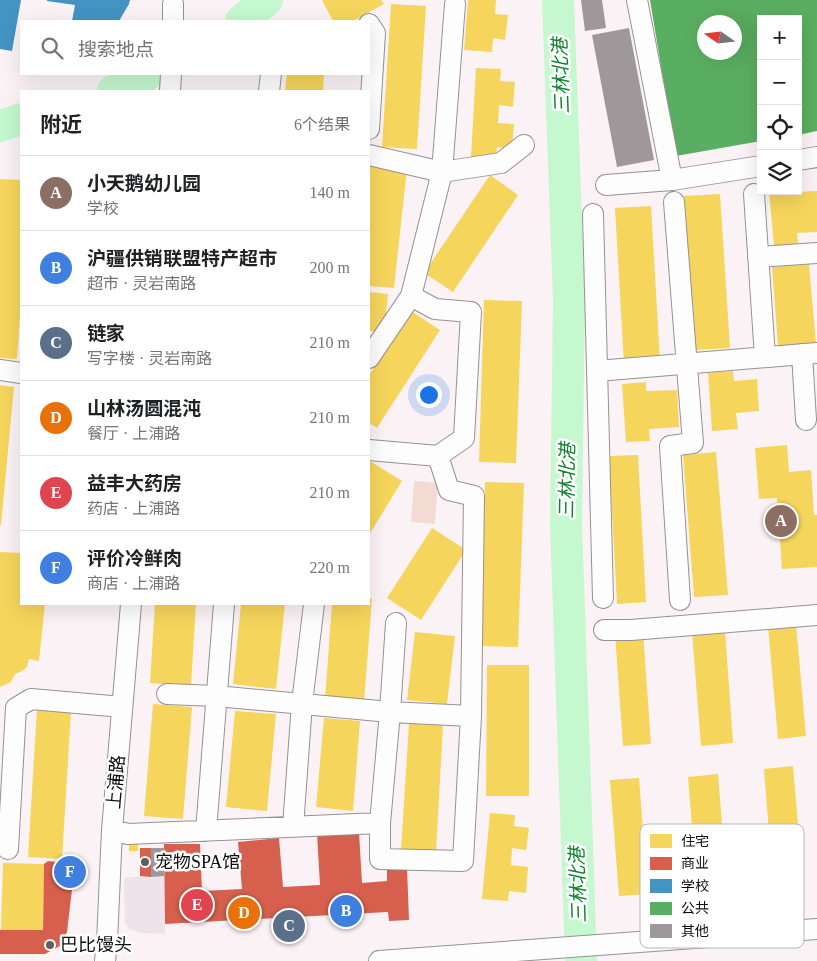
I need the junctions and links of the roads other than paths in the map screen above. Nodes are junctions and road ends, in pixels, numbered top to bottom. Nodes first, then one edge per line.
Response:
1 (637, 0) edge
2 (455, 4) dead end
3 (370, 26) edge
4 (271, 75) edge
5 (269, 90) edge
6 (370, 113) edge
7 (524, 144) dead end
8 (370, 155) edge
9 (817, 157) edge
10 (802, 159) edge
11 (757, 167) edge
12 (442, 172) junction
13 (672, 180) junction
14 (606, 185) dead end
15 (754, 194) dead end
16 (674, 202) dead end
17 (592, 214) dead end
18 (817, 253) edge
19 (758, 257) junction
20 (411, 296) junction
21 (809, 353) edge
22 (370, 357) edge
23 (765, 357) junction
24 (687, 364) junction
25 (0, 370) edge
26 (597, 371) junction
27 (20, 372) edge
28 (806, 420) dead end
29 (370, 450) edge
30 (438, 456) junction
31 (603, 598) dead end
32 (680, 600) dead end
33 (131, 605) edge
34 (224, 605) edge
35 (314, 605) edge
36 (817, 615) edge
37 (396, 623) dead end
38 (604, 630) dead end
39 (168, 694) dead end
40 (216, 696) junction
41 (302, 703) junction
42 (122, 707) junction
43 (390, 712) junction
44 (471, 716) junction
45 (380, 823) junction
46 (293, 827) junction
47 (112, 830) junction
48 (206, 830) junction
49 (8, 849) dead end
50 (817, 929) edge
51 (804, 930) edge
52 (640, 942) edge
53 (105, 961) edge
54 (379, 961) edge

1 - 13 street
2 - 12 street
3 - 6 street
4 - 5 street
7 - 12 street
8 - 12 street
9 - 10 street
11 - 13 street
12 - 20 street
13 - 14 street
15 - 19 street
16 - 24 street
17 - 26 street
18 - 19 street
19 - 23 street
20 - 22 street
20 - 30 street
21 - 23 street
21 - 28 street
23 - 24 street
24 - 26 street
24 - 32 street
25 - 27 street
26 - 31 street
29 - 30 street
30 - 44 street
33 - 42 street, 上浦路
34 - 40 street
35 - 41 street
36 - 38 street
37 - 43 street
39 - 40 street
40 - 41 street
40 - 48 street
41 - 43 street
41 - 46 street
42 - 47 street, 上浦路
42 - 49 street
43 - 44 street
43 - 45 street
44 - 45 street
45 - 46 street
46 - 48 street
47 - 48 street
47 - 53 street, 上浦路
50 - 51 street
52 - 54 street

